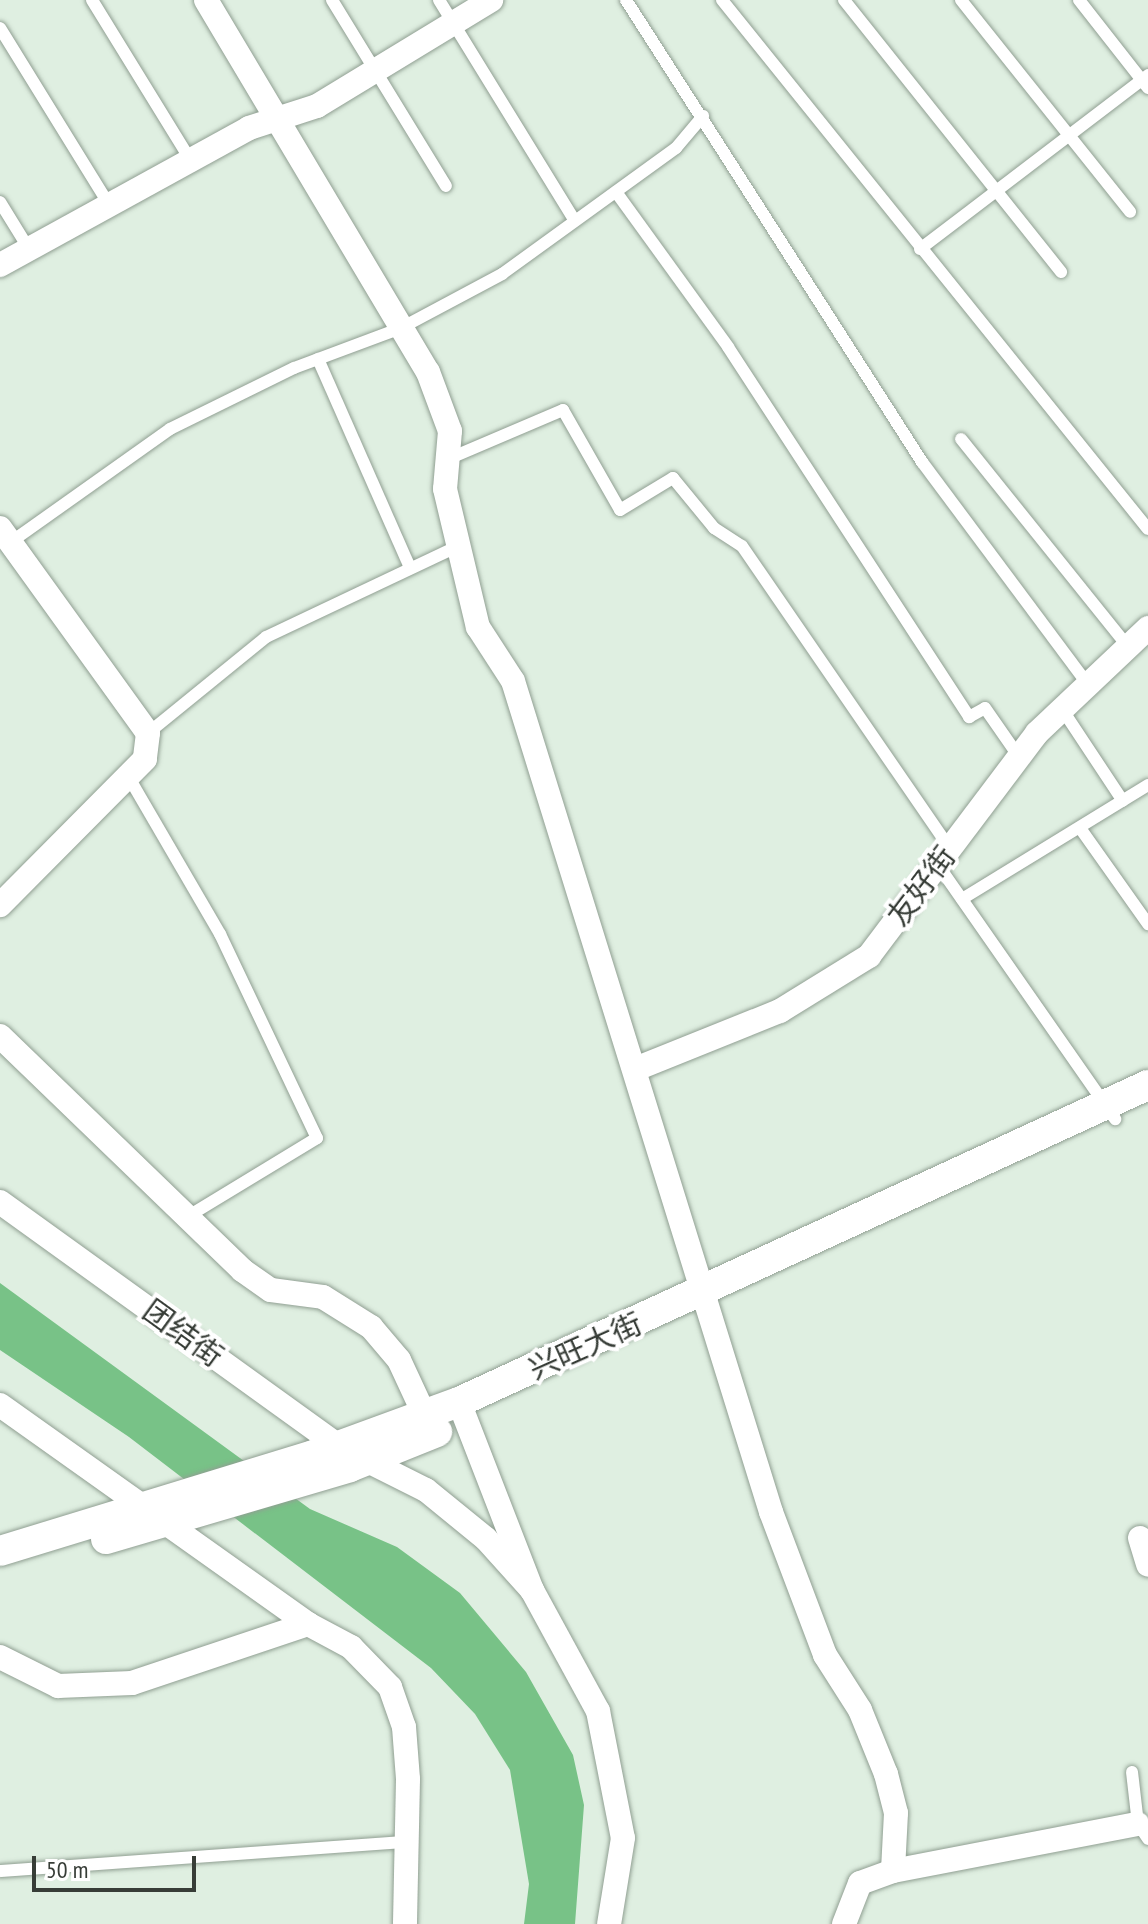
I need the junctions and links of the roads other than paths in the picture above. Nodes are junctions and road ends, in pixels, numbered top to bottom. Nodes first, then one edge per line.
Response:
1 (92, 0) edge
2 (206, 0) edge
3 (332, 0) edge
4 (439, 0) edge
5 (491, 0) edge
6 (626, 0) edge
7 (722, 0) edge
8 (844, 0) edge
9 (961, 0) edge
10 (1079, 0) edge
11 (453, 23) junction
12 (0, 28) edge
13 (376, 72) junction
14 (1146, 81) edge
15 (703, 116) junction
16 (277, 119) junction
17 (1068, 136) junction
18 (191, 161) junction
19 (446, 186) dead end
20 (616, 192) junction
21 (995, 192) junction
22 (0, 202) edge
23 (110, 206) junction
24 (1130, 212) dead end
25 (575, 221) junction
26 (29, 249) junction
27 (920, 249) junction
28 (0, 265) edge
29 (1061, 272) dead end
30 (401, 328) junction
31 (318, 359) junction
32 (961, 439) dead end
33 (448, 459) junction
34 (1148, 529) edge
35 (5, 535) edge
36 (454, 548) junction
37 (410, 568) junction
38 (1141, 638) edge
39 (1088, 685) junction
40 (1062, 709) junction
41 (148, 733) junction
42 (1019, 757) junction
43 (128, 776) junction
44 (1148, 785) edge
45 (1123, 801) junction
46 (1080, 828) junction
47 (944, 857) junction
48 (962, 899) junction
49 (0, 905) edge
50 (1148, 924) edge
51 (0, 1036) edge
52 (638, 1068) junction
53 (1148, 1085) edge
54 (1148, 1106) edge
55 (1112, 1112) junction
56 (0, 1202) edge
57 (187, 1217) junction
58 (703, 1302) junction
59 (0, 1405) edge
60 (462, 1411) junction
61 (429, 1424) junction
62 (343, 1458) junction
63 (171, 1511) junction
64 (1140, 1538) dead end
65 (0, 1551) edge
66 (1148, 1565) edge
67 (0, 1567) edge
68 (532, 1590) junction
69 (308, 1624) junction
70 (0, 1657) edge
71 (1132, 1772) dead end
72 (1143, 1832) edge
73 (408, 1842) junction
74 (0, 1871) edge
75 (893, 1871) junction
76 (405, 1924) edge
77 (609, 1924) edge
78 (844, 1924) edge

1 - 18 lane
2 - 16 street
3 - 13 lane
4 - 11 lane
5 - 11 street
6 - 15 lane
7 - 27 lane
8 - 21 lane
9 - 17 lane
10 - 14 lane
11 - 13 street
11 - 25 lane
12 - 23 lane
13 - 16 street
13 - 19 lane
14 - 17 lane
15 - 20 lane
15 - 39 lane
16 - 18 street
16 - 30 street
17 - 21 lane
17 - 24 lane
18 - 23 street
20 - 25 lane
20 - 42 lane
21 - 27 lane
21 - 29 lane
22 - 26 lane
23 - 26 street
25 - 30 lane
26 - 28 street
27 - 34 lane
30 - 31 lane
30 - 33 street
31 - 35 lane
31 - 37 lane
32 - 38 lane
33 - 36 street
33 - 47 lane
35 - 41 street
36 - 37 lane
36 - 52 street
37 - 41 lane
38 - 39 street, 友好街
39 - 40 street, 友好街
40 - 42 street, 友好街
40 - 45 lane
41 - 43 street
42 - 47 street, 友好街
43 - 49 street
43 - 57 lane
44 - 45 lane
45 - 46 lane
46 - 48 lane
46 - 50 lane
47 - 48 lane
47 - 52 street, 友好街
48 - 55 lane
51 - 57 street
52 - 58 street
53 - 55 street, 兴旺大街
54 - 55 street, 兴旺大街
55 - 58 street, 兴旺大街
56 - 62 street, 团结街
57 - 61 street
58 - 60 street, 兴旺大街
58 - 75 street
59 - 63 street
60 - 61 street, 兴旺大街
60 - 68 street
61 - 62 street, 兴旺大街
62 - 63 street, 兴旺大街
62 - 68 street, 团结街
63 - 65 street, 兴旺大街
63 - 67 street, 兴旺大街
63 - 69 street
64 - 66 street
68 - 77 street
69 - 70 street
69 - 73 street
71 - 72 lane
72 - 75 street
73 - 74 lane
73 - 76 street
75 - 78 street

